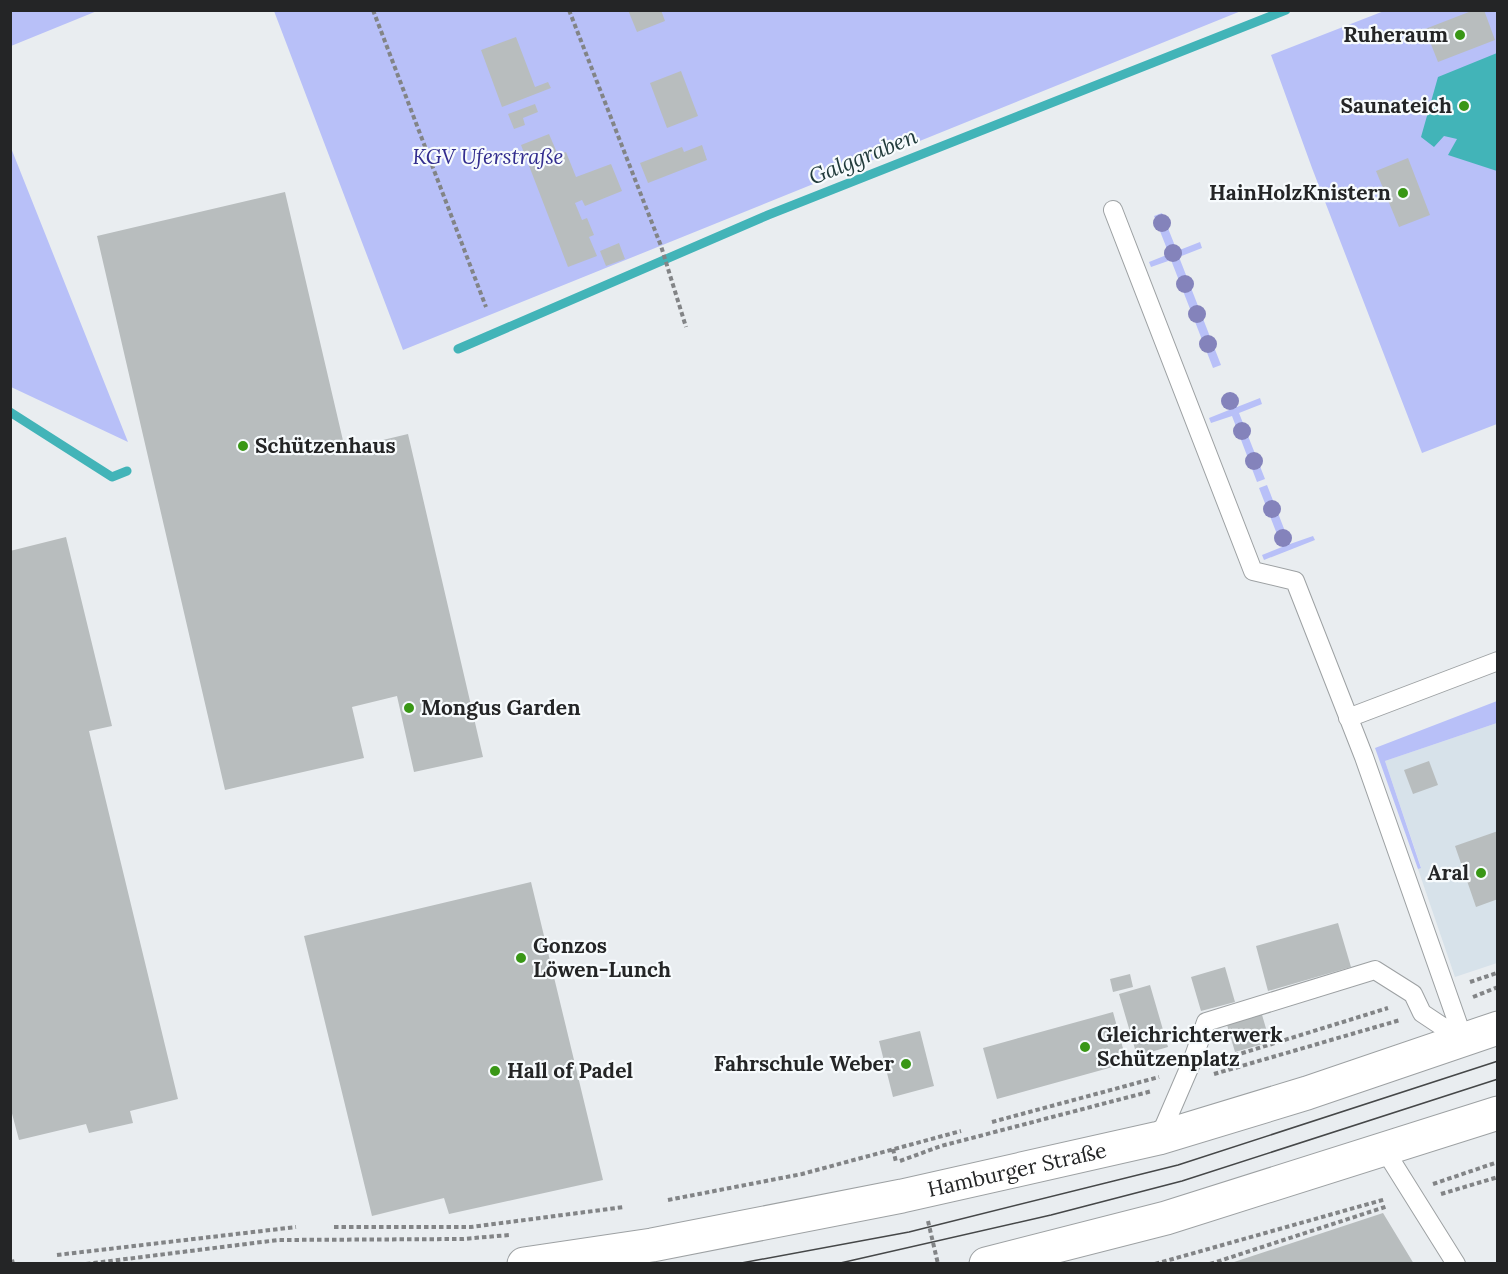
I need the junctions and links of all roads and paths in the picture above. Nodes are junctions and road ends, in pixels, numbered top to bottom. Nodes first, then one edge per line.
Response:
1 (373, 10) edge
2 (568, 10) edge
3 (1113, 210) dead end
4 (486, 307) dead end
5 (686, 327) dead end
6 (1497, 661) edge
7 (1348, 718) junction
8 (1497, 973) edge
9 (1460, 985) dead end
10 (1497, 987) edge
11 (1450, 1006) junction
12 (1419, 1007) junction
13 (1497, 1027) edge
14 (1464, 1041) junction
15 (1220, 1060) dead end
16 (1161, 1076) dead end
17 (1183, 1083) junction
18 (1497, 1113) edge
19 (992, 1122) dead end
20 (961, 1131) dead end
21 (1159, 1138) junction
22 (893, 1149) junction
23 (1383, 1149) junction
24 (896, 1162) junction
25 (1497, 1162) edge
26 (885, 1165) dead end
27 (1497, 1177) edge
28 (1410, 1192) junction
29 (1440, 1194) dead end
30 (668, 1200) dead end
31 (1388, 1206) dead end
32 (624, 1207) dead end
33 (296, 1227) dead end
34 (334, 1227) dead end
35 (442, 1228) junction
36 (442, 1238) junction
37 (521, 1249) edge
38 (57, 1255) dead end
39 (86, 1263) edge
40 (986, 1263) edge
41 (1155, 1263) edge
42 (1210, 1263) edge
43 (1456, 1263) edge

1 - 4 path
2 - 5 path
3 - 7 lane
6 - 7 lane
7 - 11 lane
8 - 9 path
10 - 11 path
11 - 14 lane
12 - 14 lane
12 - 15 path
12 - 17 path
12 - 17 lane
13 - 14 main road, Hamburger Straße
14 - 21 main road, Hamburger Straße
16 - 19 path
17 - 21 lane
17 - 24 path
18 - 23 main road
20 - 22 path
21 - 37 main road, Hamburger Straße
22 - 24 path
22 - 30 path
23 - 28 lane
23 - 40 main road
24 - 26 path
25 - 28 path
27 - 29 path
28 - 41 path
28 - 43 lane
31 - 42 path
32 - 35 path
33 - 38 path
34 - 35 path
35 - 36 path
36 - 37 path
36 - 39 path

